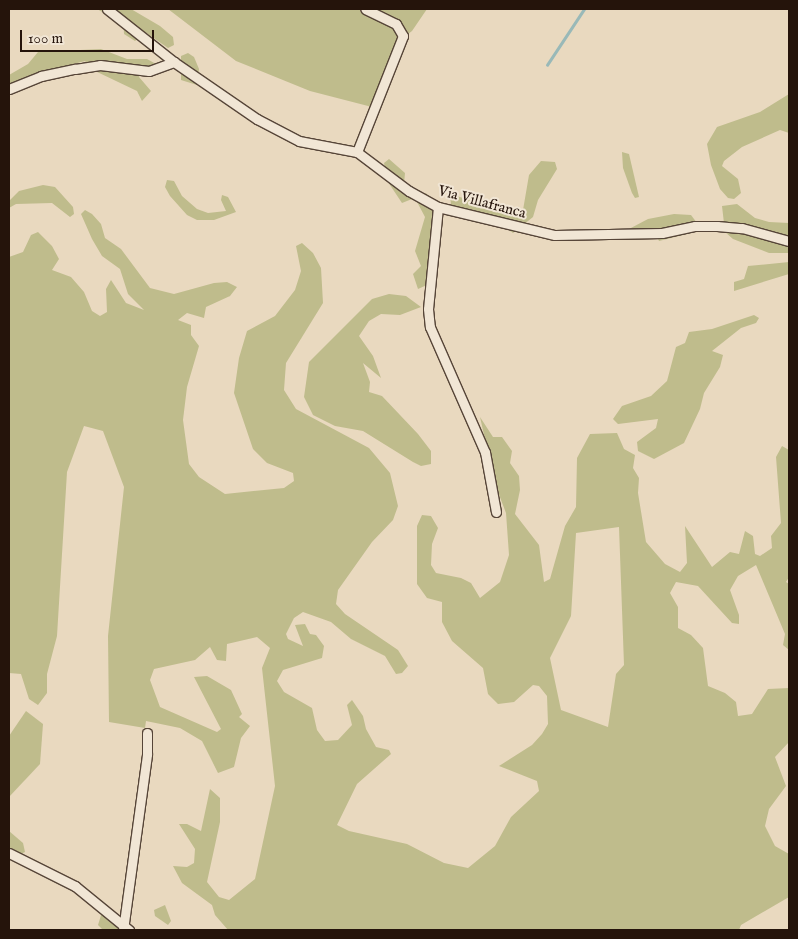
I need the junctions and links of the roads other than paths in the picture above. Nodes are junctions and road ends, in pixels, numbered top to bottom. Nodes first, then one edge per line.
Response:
1 (108, 9) edge
2 (365, 9) edge
3 (174, 62) junction
4 (9, 88) edge
5 (357, 152) junction
6 (438, 207) junction
7 (789, 241) edge
8 (496, 512) dead end
9 (147, 732) dead end
10 (9, 853) edge
11 (125, 928) edge

1 - 3 street, Via Villafranca
2 - 5 street
3 - 4 street
3 - 5 street, Via Villafranca
5 - 6 street, Via Villafranca
6 - 7 street, Via Villafranca
6 - 8 street
9 - 11 street
10 - 11 street

